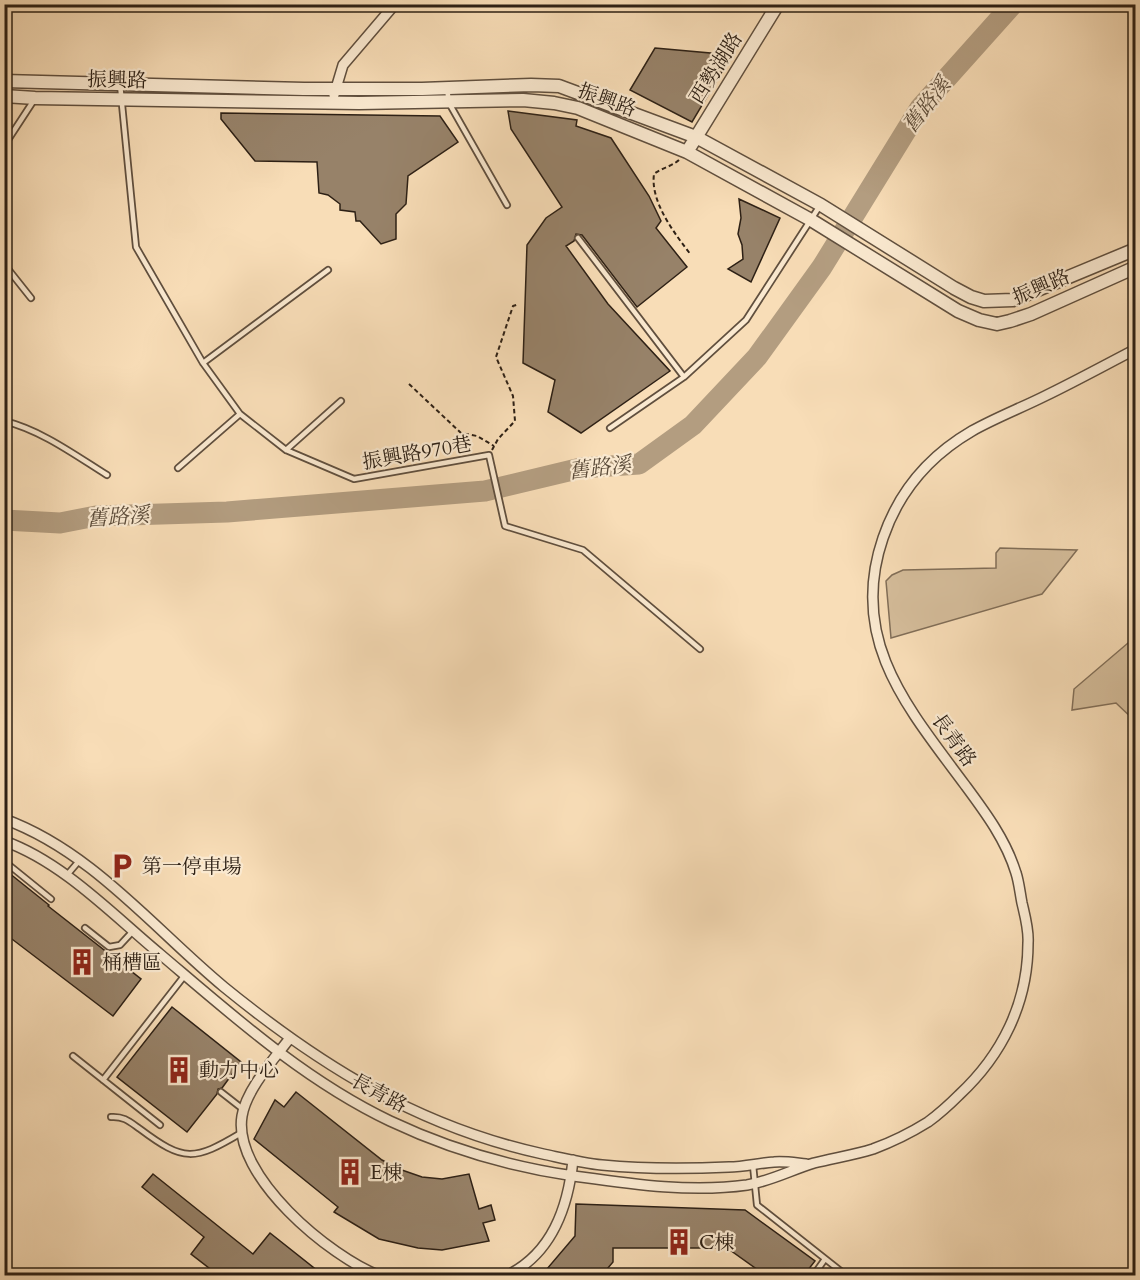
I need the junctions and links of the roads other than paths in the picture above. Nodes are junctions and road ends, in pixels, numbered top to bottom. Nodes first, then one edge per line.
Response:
1 (395, 4) edge
2 (778, 4) edge
3 (4, 81) edge
4 (120, 84) junction
5 (447, 88) junction
6 (335, 89) junction
7 (4, 96) edge
8 (35, 98) junction
9 (121, 99) junction
10 (333, 103) junction
11 (449, 103) junction
12 (696, 137) junction
13 (4, 146) edge
14 (687, 152) junction
15 (507, 205) dead end
16 (821, 205) junction
17 (811, 220) junction
18 (578, 238) dead end
19 (1136, 249) edge
20 (4, 264) edge
21 (1136, 267) edge
22 (328, 270) dead end
23 (31, 298) dead end
24 (1136, 349) edge
25 (203, 363) junction
26 (684, 376) junction
27 (341, 401) dead end
28 (240, 414) junction
29 (4, 421) edge
30 (610, 428) dead end
31 (286, 450) junction
32 (178, 468) dead end
33 (107, 475) dead end
34 (699, 648) dead end
35 (4, 819) edge
36 (4, 841) edge
37 (4, 861) edge
38 (79, 861) junction
39 (66, 876) junction
40 (51, 899) dead end
41 (85, 928) dead end
42 (133, 931) junction
43 (184, 975) junction
44 (290, 1038) junction
45 (279, 1052) junction
46 (73, 1056) dead end
47 (103, 1080) junction
48 (221, 1092) dead end
49 (244, 1110) junction
50 (111, 1117) dead end
51 (160, 1125) dead end
52 (241, 1133) junction
53 (573, 1160) junction
54 (810, 1164) junction
55 (753, 1165) junction
56 (572, 1175) junction
57 (756, 1183) junction
58 (825, 1259) junction
59 (380, 1275) edge
60 (506, 1275) edge
61 (813, 1275) edge
62 (847, 1275) edge

1 - 6 street
2 - 12 street, 西勢湖路
3 - 4 street, 振興路
4 - 6 street, 振興路
4 - 9 lane, 振興路970巷
5 - 6 street, 振興路
5 - 11 lane
5 - 12 street, 振興路
6 - 10 street
7 - 8 street, 振興路
8 - 9 street, 振興路
8 - 13 lane
9 - 10 street, 振興路
9 - 25 lane, 振興路970巷
10 - 11 street, 振興路
11 - 14 street, 振興路
11 - 15 lane
12 - 14 street, 西勢湖路
12 - 16 street, 振興路
14 - 17 street, 振興路
16 - 17 lane
16 - 19 street, 振興路
17 - 21 street, 振興路
17 - 26 lane
18 - 26 lane
20 - 23 lane
22 - 25 lane
24 - 54 street, 長青路
25 - 28 lane, 振興路970巷
26 - 30 lane
27 - 31 lane
28 - 31 lane, 振興路970巷
28 - 32 lane
29 - 33 lane
31 - 34 lane, 振興路970巷
35 - 38 street, 長青路
36 - 39 street, 長青路
37 - 40 lane
38 - 39 lane
38 - 44 street, 長青路
39 - 42 street, 長青路
41 - 42 lane
42 - 43 street, 長青路
43 - 45 street, 長青路
43 - 47 lane
44 - 45 street
44 - 53 street, 長青路
45 - 49 street
45 - 56 street, 長青路
46 - 47 lane
47 - 51 lane
48 - 49 lane
49 - 52 street
50 - 52 lane
52 - 59 street
53 - 55 street, 長青路
53 - 56 street
54 - 55 street, 長青路
54 - 57 street, 長青路
55 - 57 lane
56 - 57 street, 長青路
56 - 60 street
57 - 58 lane
58 - 61 lane
58 - 62 lane

